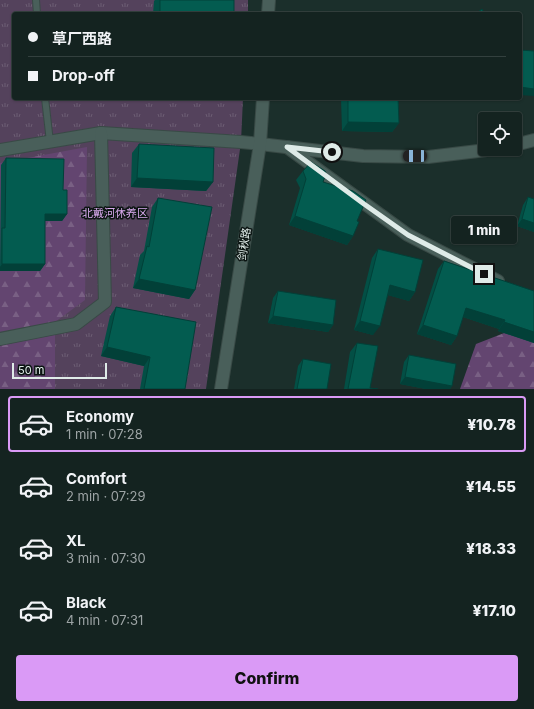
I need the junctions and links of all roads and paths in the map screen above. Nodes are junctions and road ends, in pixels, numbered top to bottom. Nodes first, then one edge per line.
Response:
1 (36, 0) edge
2 (269, 0) edge
3 (37, 12) edge
4 (268, 12) edge
5 (45, 100) edge
6 (263, 100) edge
7 (101, 133) junction
8 (534, 140) edge
9 (50, 142) junction
10 (522, 143) edge
11 (260, 144) junction
12 (287, 147) junction
13 (0, 150) edge
14 (478, 151) edge
15 (512, 286) edge
16 (0, 339) edge
17 (221, 389) edge

1 - 3 lane
2 - 4 street
5 - 9 lane
6 - 11 street, 剑秋路
7 - 9 street
7 - 11 street
7 - 16 street
8 - 10 street
9 - 13 street
11 - 12 street
11 - 17 street, 剑秋路
12 - 14 street
12 - 15 street

